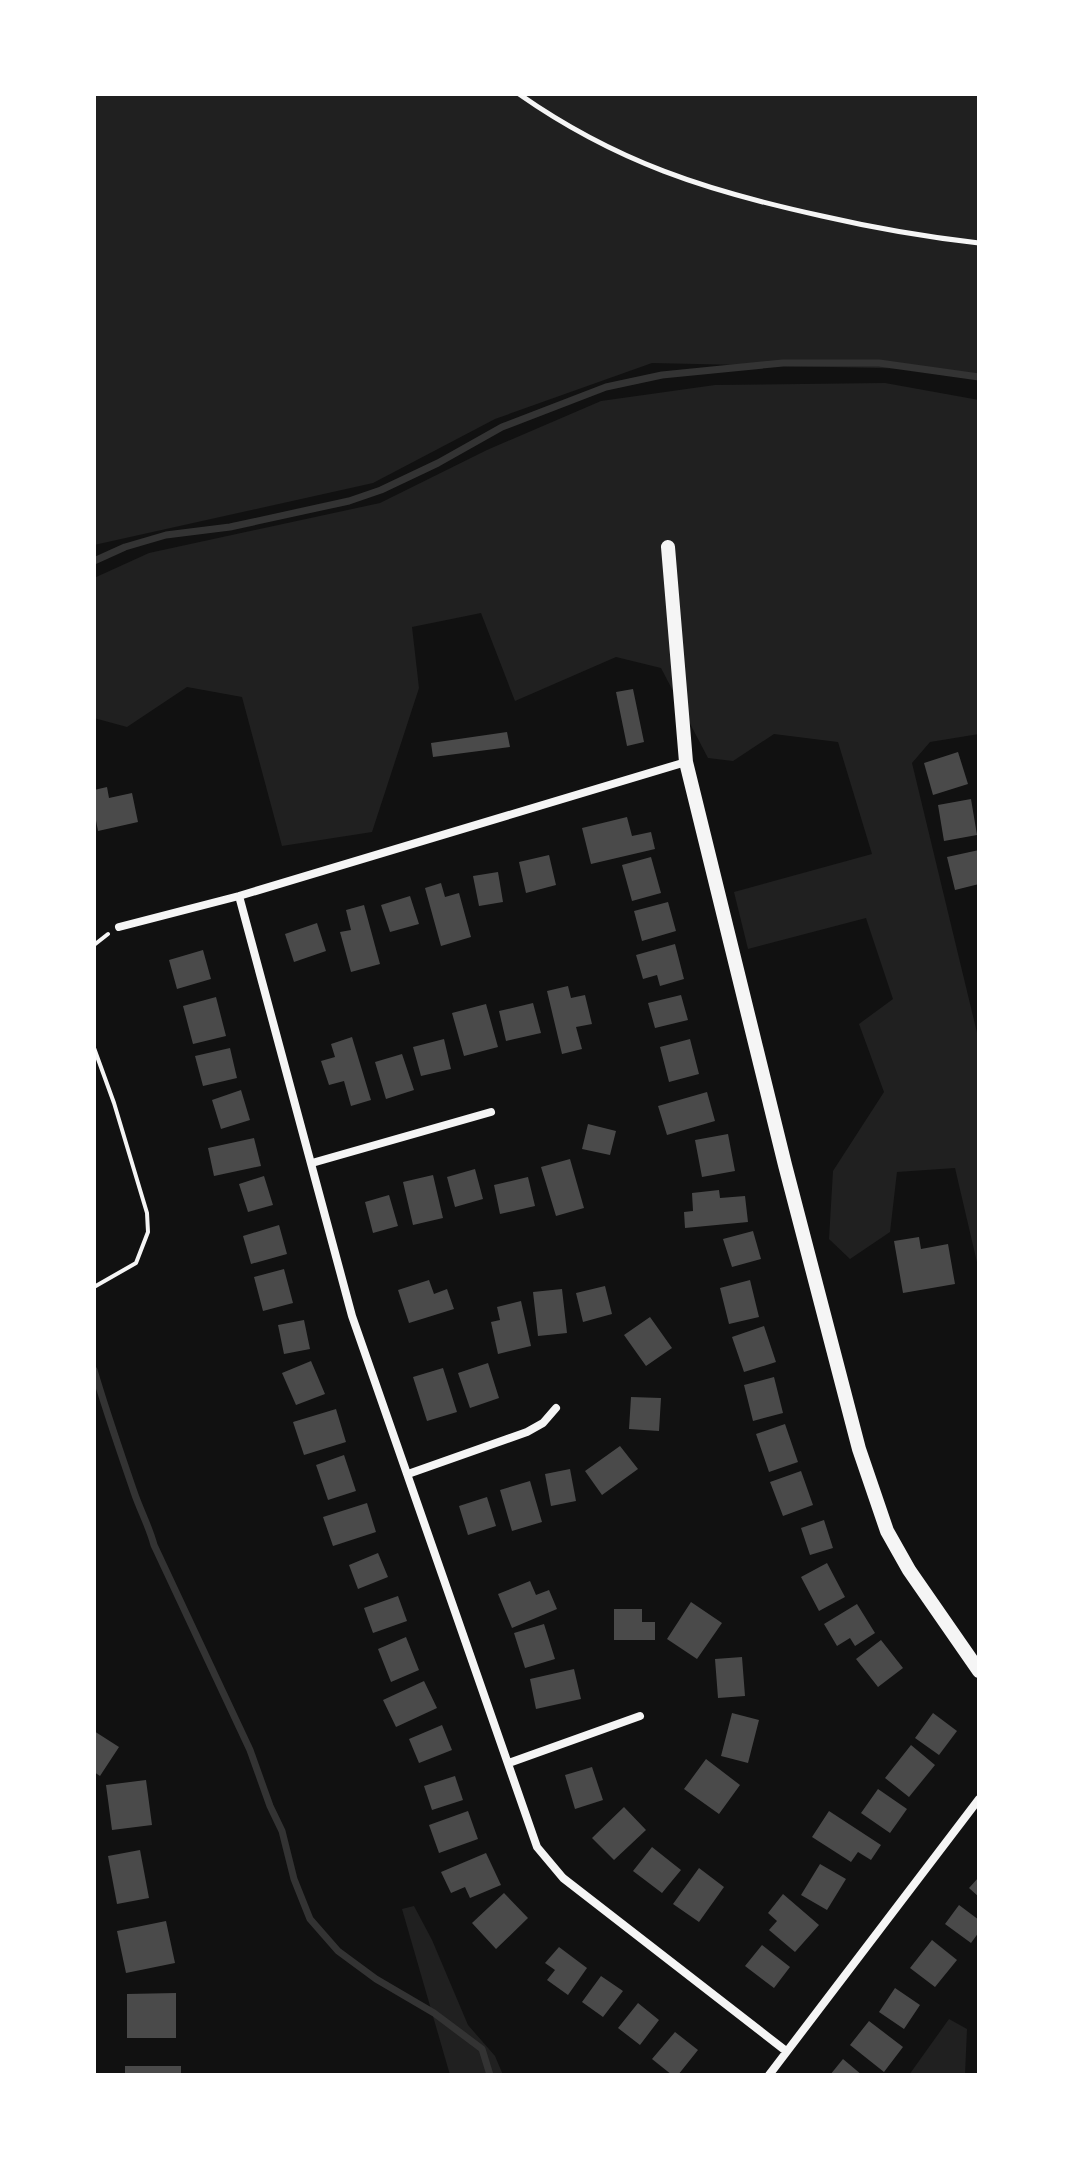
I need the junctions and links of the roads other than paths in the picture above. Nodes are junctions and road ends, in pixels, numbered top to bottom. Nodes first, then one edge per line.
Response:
1 (519, 94) edge
2 (979, 243) edge
3 (668, 547) dead end
4 (686, 762) junction
5 (239, 896) junction
6 (119, 927) dead end
7 (491, 1112) dead end
8 (312, 1163) junction
9 (556, 1408) dead end
10 (408, 1474) junction
11 (979, 1671) edge
12 (640, 1716) dead end
13 (509, 1763) junction
14 (979, 1799) edge
15 (786, 2051) junction
16 (769, 2075) edge

1 - 2 lane
3 - 4 street
4 - 5 street
4 - 11 street
5 - 6 street
5 - 8 street
7 - 8 street
8 - 10 street
9 - 10 street
10 - 13 street
12 - 13 street
13 - 15 street
14 - 15 street
15 - 16 street

